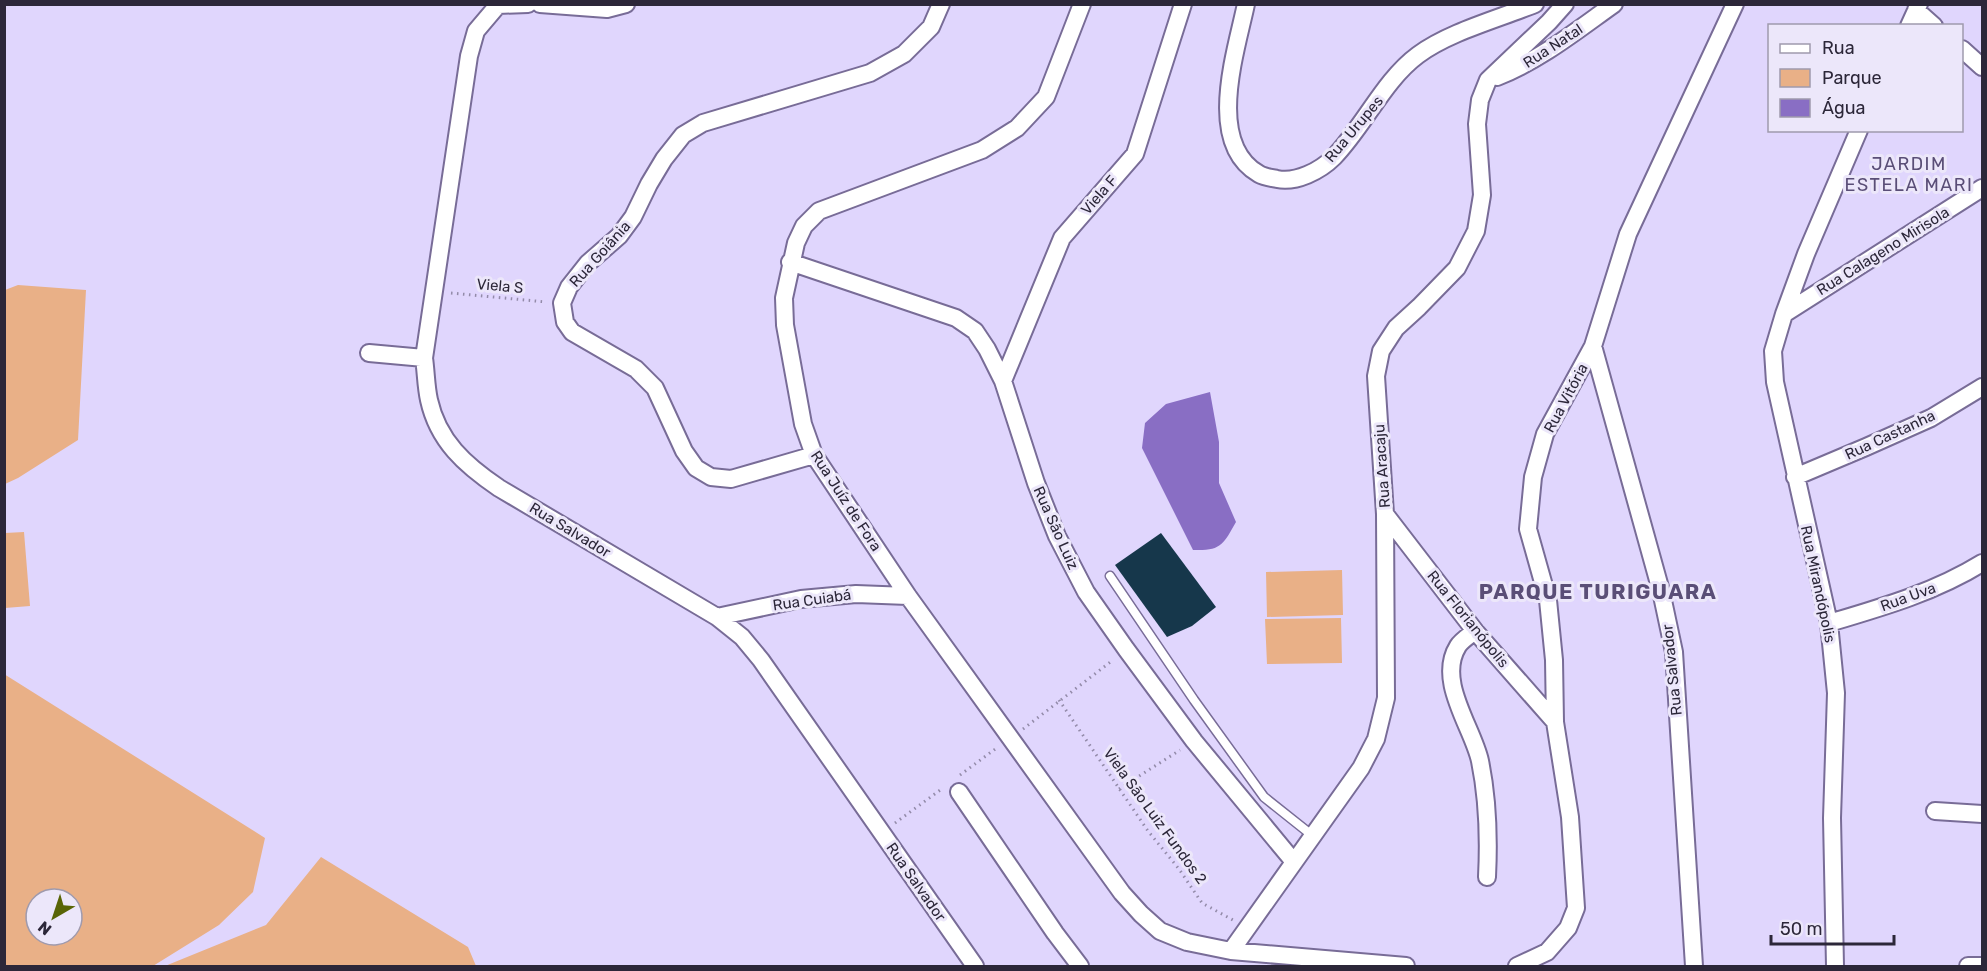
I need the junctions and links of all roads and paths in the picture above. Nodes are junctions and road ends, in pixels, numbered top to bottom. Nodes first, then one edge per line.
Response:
1 (498, 4) edge
2 (528, 4) edge
3 (540, 4) edge
4 (626, 4) edge
5 (941, 4) edge
6 (1082, 4) edge
7 (1183, 4) edge
8 (1246, 4) edge
9 (1535, 4) edge
10 (1564, 4) edge
11 (1614, 4) edge
12 (1734, 4) edge
13 (1918, 7) edge
14 (1910, 24) edge
15 (1932, 24) edge
16 (1963, 50) edge
17 (1983, 67) edge
18 (1488, 80) junction
19 (1858, 132) edge
20 (1983, 188) edge
21 (790, 262) junction
22 (435, 291) junction
23 (562, 303) junction
24 (1784, 314) junction
25 (1593, 346) junction
26 (369, 353) dead end
27 (424, 358) junction
28 (1003, 381) junction
29 (1983, 387) edge
30 (814, 455) junction
31 (1795, 477) junction
32 (1385, 514) junction
33 (1983, 563) edge
34 (1110, 576) dead end
35 (908, 596) junction
36 (717, 617) junction
37 (1829, 623) junction
38 (1475, 631) junction
39 (1059, 700) dead end
40 (1555, 722) junction
41 (1194, 741) junction
42 (1119, 789) junction
43 (959, 792) dead end
44 (1935, 811) dead end
45 (1983, 814) edge
46 (1313, 836) junction
47 (1294, 862) junction
48 (1486, 877) dead end
49 (1247, 928) junction
50 (1231, 951) junction
51 (975, 966) edge
52 (1080, 966) edge
53 (1406, 966) edge
54 (1517, 966) edge
55 (1694, 966) edge
56 (1835, 966) edge
57 (1968, 966) edge
58 (1983, 966) edge

1 - 2 street
1 - 22 street, Rua Salvador
3 - 4 street
5 - 23 street, Rua Goiânia
6 - 21 street, Rua Juíz de Fora
7 - 28 street, Viela F
8 - 9 street, Rua Urupes
10 - 18 street, Rua Aracaju
11 - 18 street, Rua Natal
12 - 25 street, Rua Vitória
13 - 14 street
13 - 15 street
16 - 17 street
18 - 32 street, Rua Aracaju
19 - 24 street, Rua Mirandópolis
20 - 24 street, Rua Calageno Mirisola
21 - 28 street, Rua São Luiz
21 - 30 street, Rua Juíz de Fora
22 - 23 path, Viela S
22 - 27 street, Rua Salvador
23 - 30 street, Rua Goiânia
24 - 31 street, Rua Mirandópolis
25 - 40 street, Rua Vitória
25 - 55 street, Rua Salvador
26 - 27 street
27 - 36 street, Rua Salvador
28 - 41 street, Rua São Luiz
29 - 31 street, Rua Castanha
30 - 35 street, Rua Juíz de Fora
31 - 37 street, Rua Mirandópolis
32 - 38 street, Rua Florianópolis
32 - 46 street, Rua Aracaju
33 - 37 street, Rua Uva
34 - 46 lane
35 - 36 street, Rua Cuiabá
35 - 50 street, Rua Juíz de Fora
36 - 51 street, Rua Salvador
37 - 56 street, Rua Mirandópolis
38 - 40 street, Rua Florianópolis
38 - 48 street
39 - 42 path, Viela São Luiz Fundos 2
40 - 54 street, Rua Vitória
41 - 42 path
41 - 47 street, Rua São Luiz
42 - 49 path, Viela São Luiz Fundos 2
43 - 52 street
44 - 45 street
46 - 47 street, Rua Aracaju
47 - 49 street, Rua Aracaju
49 - 50 street, Rua Aracaju
50 - 53 street
57 - 58 street

